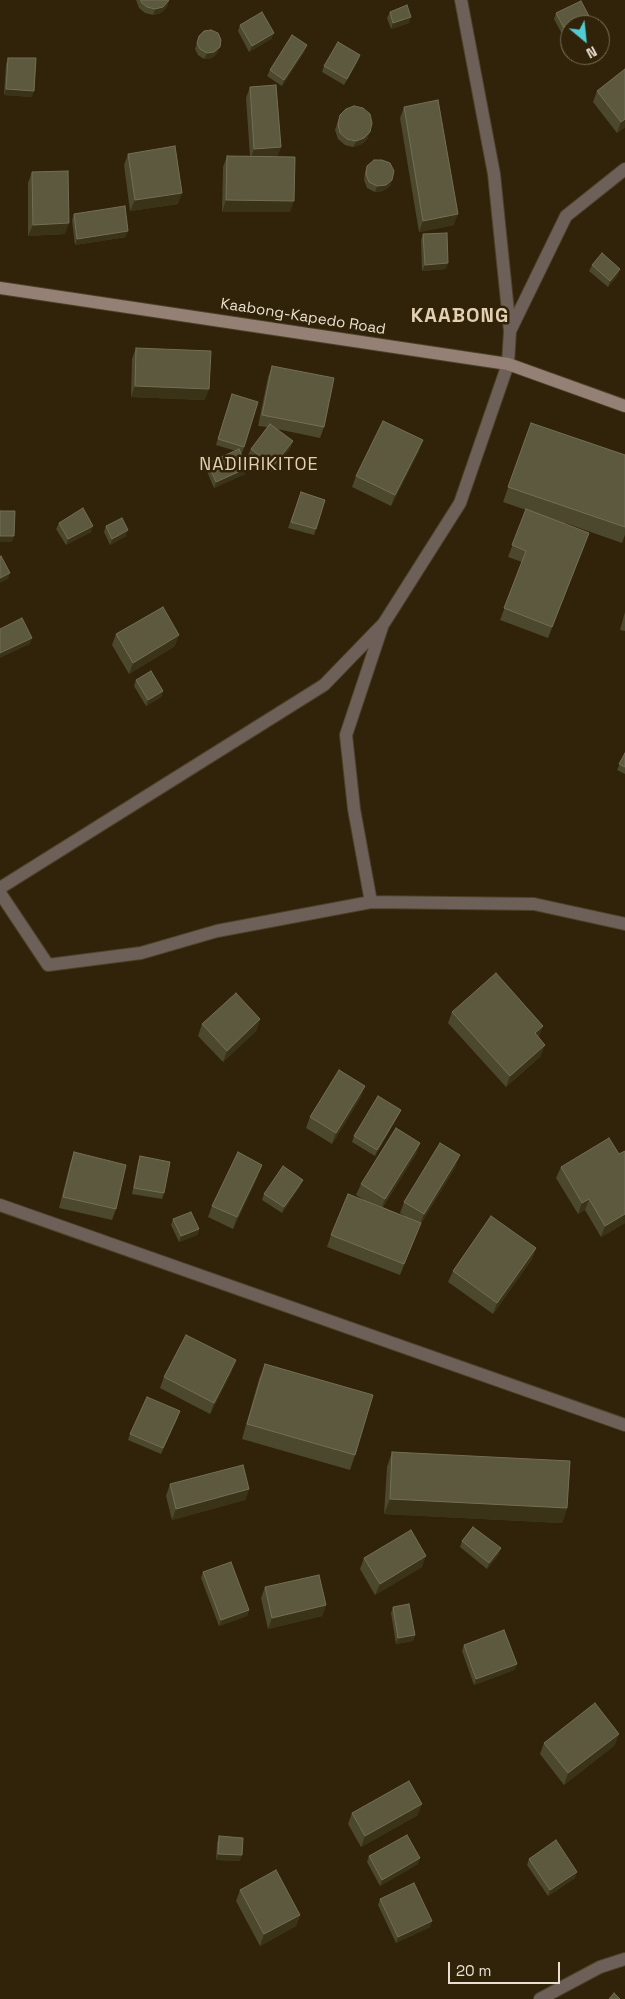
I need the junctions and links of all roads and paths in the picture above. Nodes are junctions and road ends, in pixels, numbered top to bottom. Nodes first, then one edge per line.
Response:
1 (461, 0) edge
2 (625, 169) edge
3 (0, 288) edge
4 (510, 330) junction
5 (508, 364) junction
6 (625, 406) edge
7 (384, 623) junction
8 (0, 888) edge
9 (0, 893) edge
10 (371, 902) junction
11 (625, 924) edge
12 (0, 1205) edge
13 (625, 1425) edge
14 (625, 1959) edge
15 (540, 1999) edge

1 - 4 street
2 - 4 street
3 - 5 main road, Kaabong-Kapedo Road
4 - 5 street
5 - 6 main road, Kaabong-Kapedo Road
5 - 7 street
7 - 8 street
7 - 10 street
9 - 10 street
10 - 11 street
12 - 13 street
14 - 15 street

